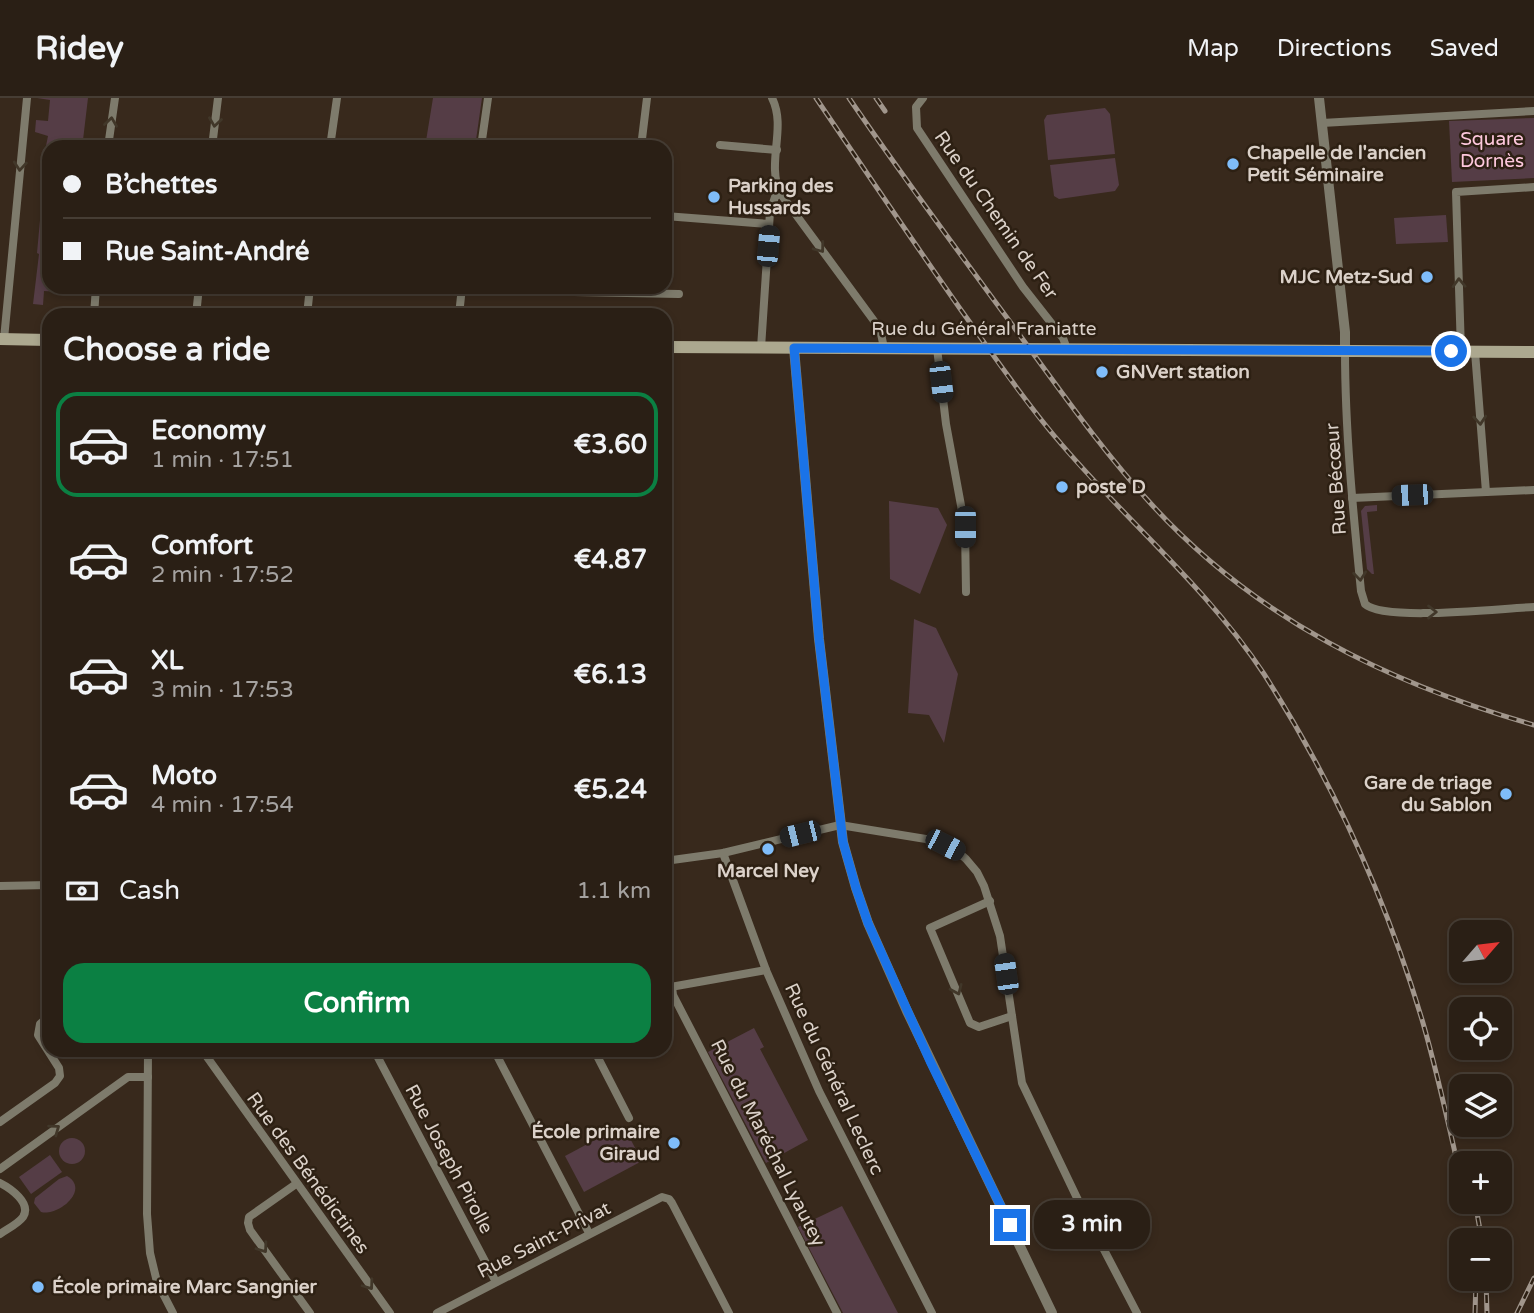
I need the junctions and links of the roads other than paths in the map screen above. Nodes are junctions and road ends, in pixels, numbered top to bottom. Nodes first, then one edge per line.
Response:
1 (27, 98) edge
2 (115, 98) edge
3 (218, 98) edge
4 (337, 98) edge
5 (488, 98) edge
6 (648, 98) edge
7 (772, 98) edge
8 (923, 98) edge
9 (1318, 98) edge
10 (1534, 111) edge
11 (1322, 123) junction
12 (109, 140) edge
13 (213, 140) edge
14 (331, 140) edge
15 (482, 140) edge
16 (642, 140) edge
17 (720, 145) dead end
18 (777, 150) junction
19 (1534, 187) edge
20 (780, 193) junction
21 (672, 217) edge
22 (769, 225) junction
23 (672, 294) edge
24 (679, 294) dead end
25 (2, 339) edge
26 (42, 340) edge
27 (672, 347) edge
28 (761, 348) junction
29 (794, 348) junction
30 (884, 348) junction
31 (937, 348) junction
32 (1066, 349) junction
33 (1345, 350) junction
34 (1461, 351) junction
35 (1475, 352) junction
36 (1534, 352) edge
37 (1534, 490) edge
38 (1486, 492) junction
39 (1353, 498) junction
40 (965, 592) dead end
41 (1534, 607) edge
42 (840, 825) junction
43 (723, 853) junction
44 (672, 860) edge
45 (42, 885) edge
46 (0, 886) edge
47 (990, 901) junction
48 (766, 970) junction
49 (672, 987) edge
50 (672, 993) edge
51 (1012, 1016) junction
52 (42, 1022) edge
53 (42, 1041) edge
54 (52, 1057) edge
55 (148, 1057) edge
56 (207, 1057) edge
57 (378, 1057) edge
58 (498, 1057) edge
59 (598, 1057) edge
60 (148, 1077) junction
61 (629, 1118) dead end
62 (0, 1122) edge
63 (0, 1169) edge
64 (0, 1183) edge
65 (296, 1184) junction
66 (589, 1233) junction
67 (0, 1234) edge
68 (496, 1282) junction
69 (173, 1313) edge
70 (310, 1313) edge
71 (390, 1313) edge
72 (437, 1313) edge
73 (729, 1313) edge
74 (837, 1313) edge
75 (932, 1313) edge
76 (1052, 1313) edge
77 (1137, 1313) edge

1 -> 25 street
12 -> 2 street
3 -> 13 street
4 - 14 street
5 - 15 street
6 - 16 street
7 - 18 street
8 - 32 street, Rue du Chemin de Fer
9 - 11 street
10 - 11 street
11 - 33 street
17 - 18 street
18 - 20 street
34 -> 19 street
20 - 22 street
20 -> 30 street
21 - 22 street
22 - 28 street
23 - 24 street
25 - 26 main road
27 - 28 main road, Rue du Général Franiatte
28 - 29 main road, Rue du Général Franiatte
29 - 30 main road, Rue du Général Franiatte
29 - 42 street
30 - 31 main road, Rue du Général Franiatte
31 - 32 main road, Rue du Général Franiatte
31 - 40 street
32 - 33 main road, Rue du Général Franiatte
33 - 34 main road, Rue du Général Franiatte
33 - 39 street, Rue Bécœur
34 - 35 main road, Rue du Général Franiatte
35 - 36 main road, Rue du Général Franiatte
35 -> 38 street
37 - 38 street
38 - 39 street
39 -> 41 street, Rue Bécœur
42 - 43 street
42 - 47 street
42 - 76 street
43 - 44 street
43 - 48 street, Rue du Général Leclerc
45 - 46 street
47 - 51 street
47 -> 51 street
48 - 49 street
48 - 75 street, Rue du Général Leclerc
50 - 74 street, Rue du Maréchal Lyautey
51 - 77 street
52 - 53 street
54 - 62 street
55 - 60 street
56 - 65 street, Rue des Bénédictines
57 - 68 street, Rue Joseph Pirolle
58 - 66 street
59 - 61 street
63 -> 60 street
60 - 69 street
64 - 67 street
65 -> 70 street
65 -> 71 street, Rue des Bénédictines
66 - 68 street, Rue Saint-Privat
66 - 73 street, Rue Saint-Privat
68 - 72 street, Rue Saint-Privat

